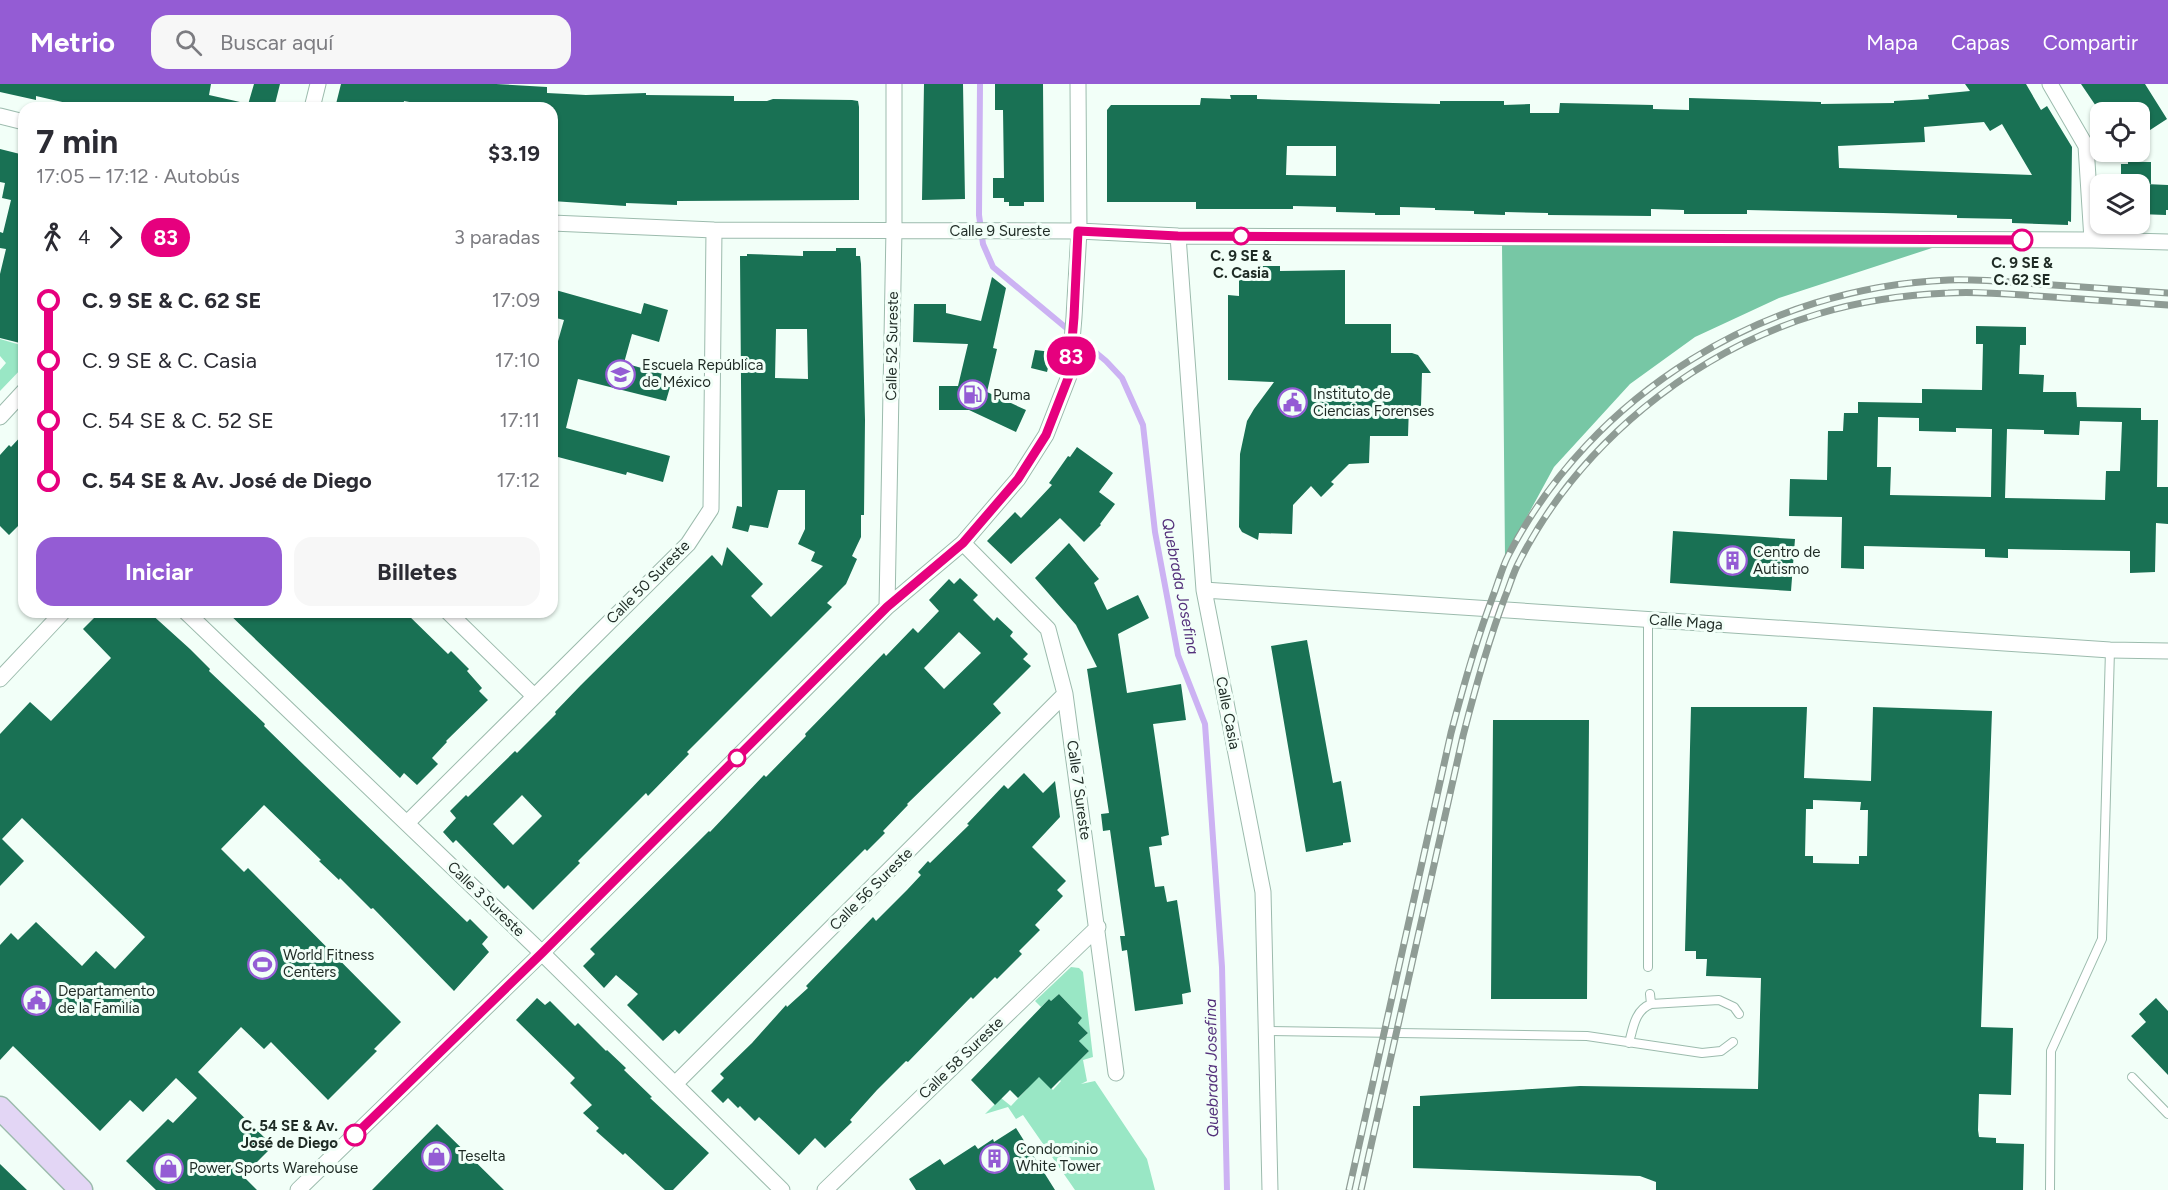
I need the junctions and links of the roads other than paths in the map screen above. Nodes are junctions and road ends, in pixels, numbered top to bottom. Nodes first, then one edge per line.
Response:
1 (318, 84) edge
2 (894, 84) edge
3 (1078, 84) edge
4 (2050, 84) edge
5 (314, 102) edge
6 (0, 116) edge
7 (18, 120) edge
8 (558, 223) edge
9 (894, 229) junction
10 (714, 230) junction
11 (1078, 231) junction
12 (1178, 236) junction
13 (2092, 240) junction
14 (2168, 242) edge
15 (18, 398) edge
16 (0, 417) edge
17 (963, 543) junction
18 (1204, 590) junction
19 (887, 607) junction
20 (57, 618) edge
21 (192, 618) edge
22 (454, 618) edge
23 (1648, 620) junction
24 (2110, 650) junction
25 (2168, 651) edge
26 (0, 678) edge
27 (1065, 694) junction
28 (534, 696) junction
29 (407, 823) junction
30 (1098, 927) junction
31 (542, 953) junction
32 (1648, 967) dead end
33 (1650, 994) dead end
34 (1651, 1004) junction
35 (1739, 1014) dead end
36 (1267, 1030) junction
37 (1733, 1042) dead end
38 (1629, 1043) junction
39 (1116, 1072) dead end
40 (2132, 1077) dead end
41 (676, 1083) junction
42 (0, 1108) edge
43 (2168, 1114) edge
44 (81, 1190) edge
45 (298, 1190) edge
46 (782, 1190) edge
47 (825, 1190) edge
48 (1270, 1190) edge
49 (2050, 1190) edge

1 - 5 street
2 - 9 street, Calle 52 Sureste
3 - 11 street
4 - 13 street
6 - 7 street
8 - 10 street, Calle 9 Sureste
9 - 10 street, Calle 9 Sureste
9 - 11 street, Calle 9 Sureste
9 - 19 street, Calle 52 Sureste
10 - 28 street, Calle 50 Sureste
11 - 12 street, Calle 9 Sureste
11 - 17 street
12 - 13 street, Calle 9 Sureste
12 - 18 street, Calle Casia
13 - 14 street, Calle 9 Sureste
15 - 16 street
17 - 19 street
17 - 27 street, Calle 7 Sureste
18 - 23 street, Calle Maga
18 - 36 street, Calle Casia
19 - 31 street
20 - 26 street
21 - 29 street, Calle 3 Sureste
22 - 28 street
23 - 24 street, Calle Maga
23 - 32 lane
24 - 25 street, Calle Maga
24 - 49 lane
27 - 30 street, Calle 7 Sureste
27 - 41 street, Calle 56 Sureste
28 - 29 street, Calle 50 Sureste
29 - 31 street, Calle 3 Sureste
30 - 39 street, Calle 7 Sureste
30 - 47 street, Calle 58 Sureste
31 - 41 street, Calle 3 Sureste
31 - 45 street
33 - 34 lane
34 - 35 lane
34 - 38 lane
36 - 38 lane
36 - 48 street, Calle Casia
37 - 38 lane
40 - 43 lane
41 - 46 street, Calle 3 Sureste
42 - 44 main road

